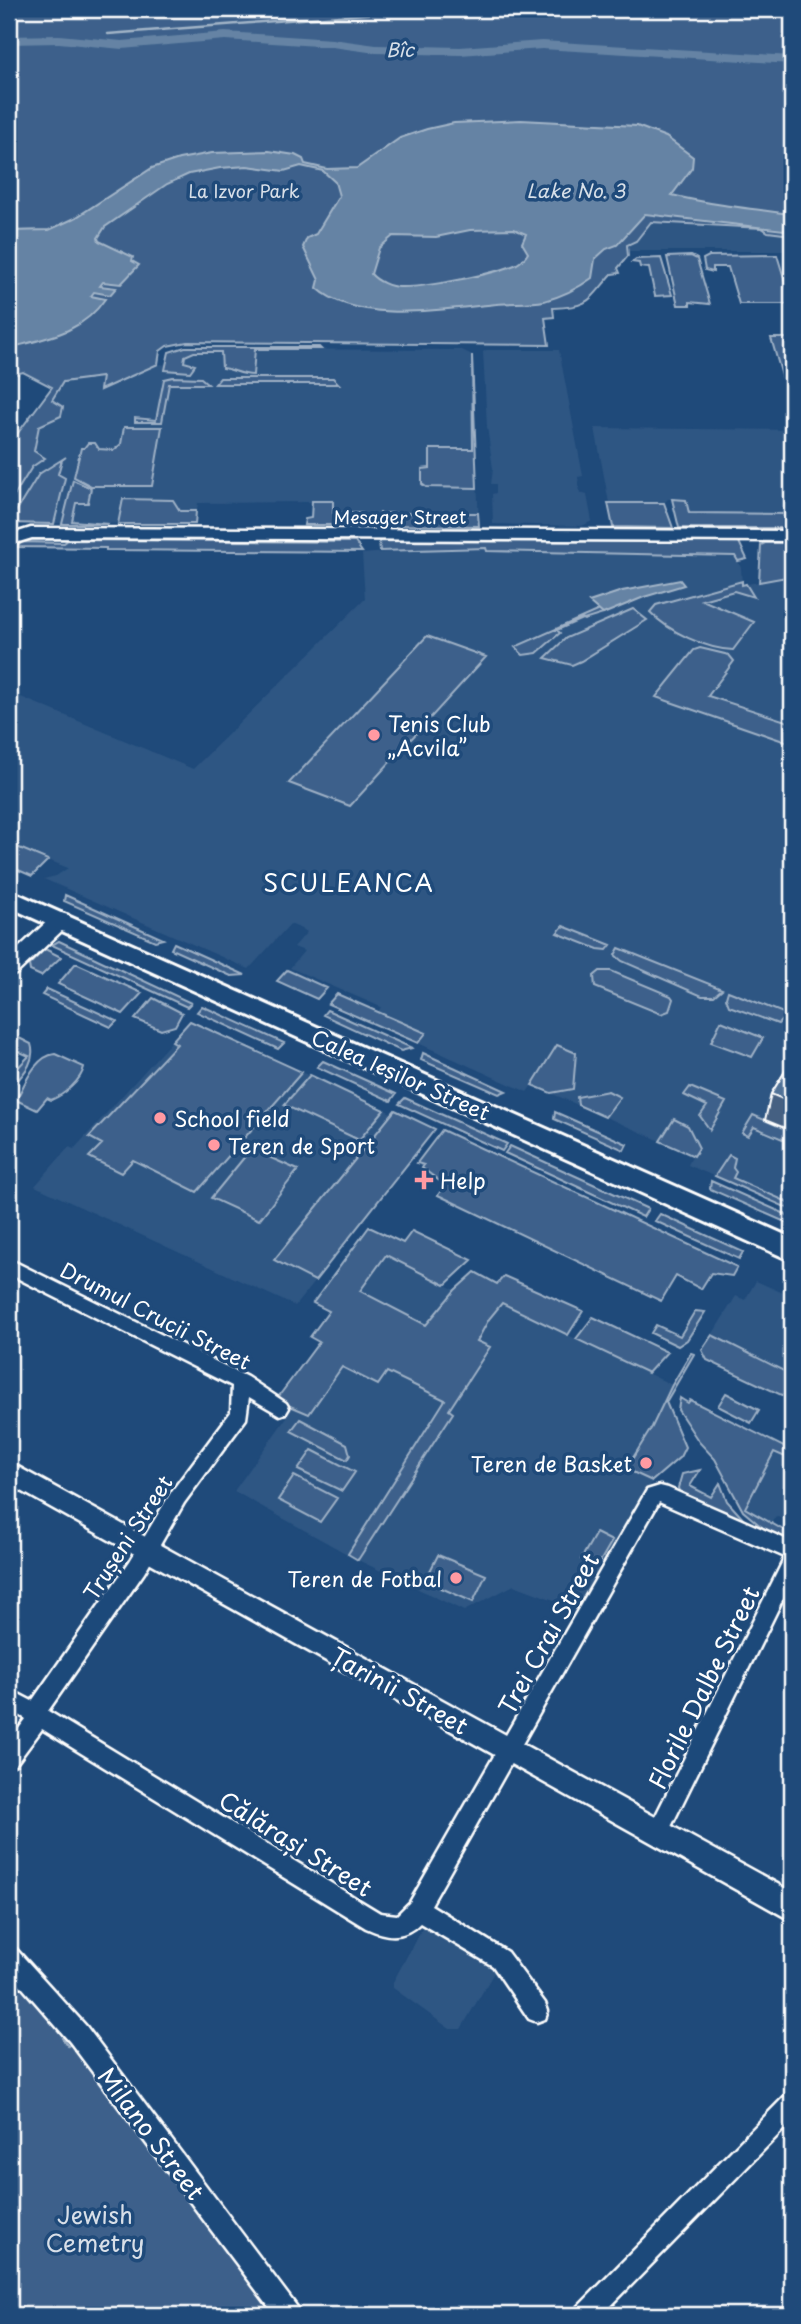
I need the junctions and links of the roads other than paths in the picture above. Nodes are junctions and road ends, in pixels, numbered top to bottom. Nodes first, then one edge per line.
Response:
1 (792, 536) edge
2 (9, 540) edge
3 (9, 898) edge
4 (61, 920) junction
5 (9, 970) edge
6 (792, 1250) edge
7 (9, 1266) edge
8 (241, 1382) junction
9 (280, 1408) dead end
10 (9, 1472) edge
11 (147, 1550) junction
12 (792, 1551) edge
13 (792, 1561) edge
14 (9, 1698) edge
15 (38, 1715) junction
16 (510, 1751) junction
17 (9, 1757) edge
18 (657, 1834) junction
19 (792, 1907) edge
20 (417, 1909) junction
21 (9, 1956) edge
22 (537, 2011) dead end
23 (792, 2105) edge
24 (289, 2315) edge
25 (586, 2315) edge

1 - 2 street, Mesager Street
3 - 4 main road, Calea Ieșilor Street
4 - 5 main road
4 - 6 main road, Calea Ieșilor Street
7 - 8 street, Drumul Crucii Street
8 - 9 street, Drumul Crucii Street
8 - 11 street, Trușeni Street
10 - 11 street, Țarinii Street
11 - 15 street, Trușeni Street
11 - 16 street, Țarinii Street
12 - 16 street, Trei Crai Street
13 - 18 street, Florile Dalbe Street
14 - 15 street, Călărași Street
15 - 17 street, Trușeni Street
15 - 20 street, Călărași Street
16 - 18 street, Țarinii Street
16 - 20 street, Trei Crai Street
18 - 19 street, Țarinii Street
20 - 22 street
21 - 24 street, Milano Street
23 - 25 street

